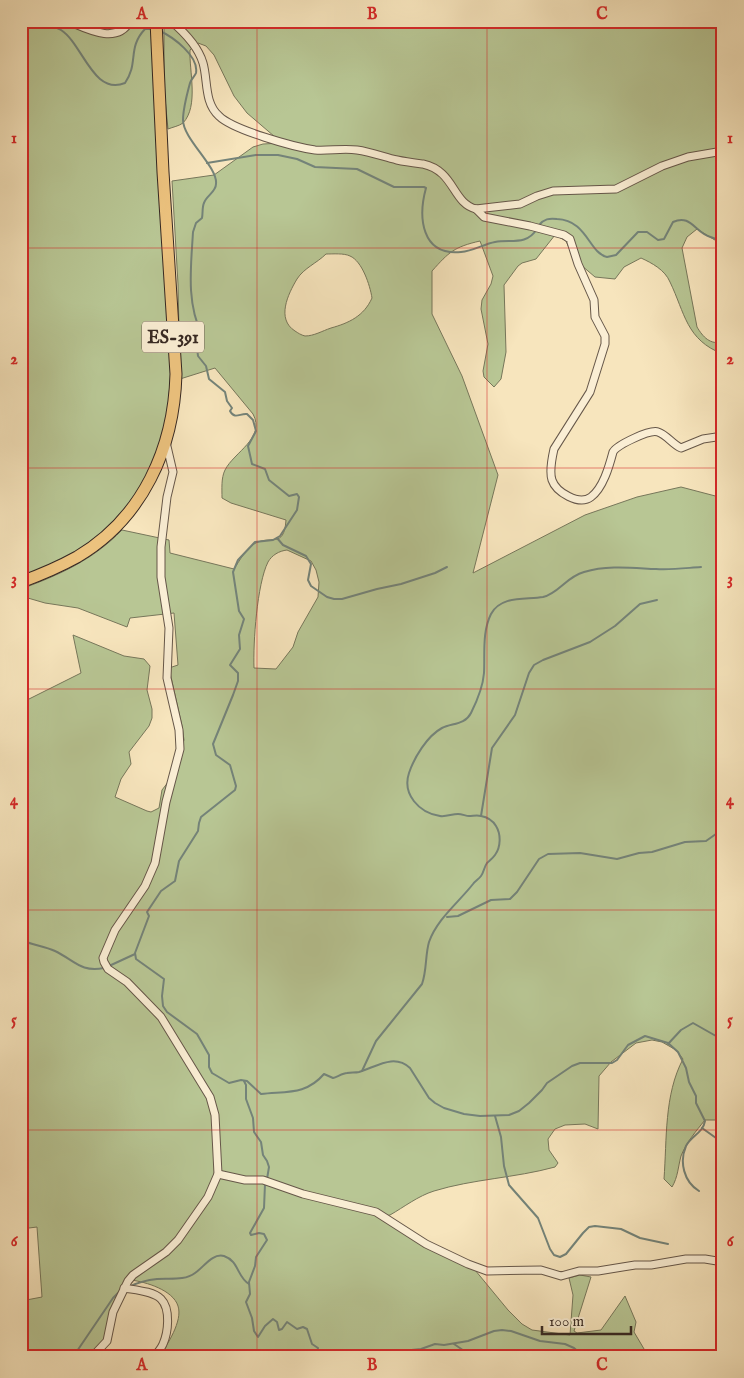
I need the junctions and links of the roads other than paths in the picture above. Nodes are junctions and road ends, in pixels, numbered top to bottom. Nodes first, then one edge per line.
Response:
1 (68, 21) edge
2 (130, 21) edge
3 (156, 21) edge
4 (171, 21) edge
5 (723, 151) edge
6 (476, 210) junction
7 (723, 436) edge
8 (166, 442) junction
9 (21, 582) edge
10 (218, 1174) junction
11 (723, 1262) edge
12 (124, 1288) junction
13 (92, 1357) edge
14 (154, 1357) edge

1 - 2 street
3 - 8 main road, ES-391
4 - 6 street
5 - 6 street
6 - 7 street
8 - 9 main road, ES-391
8 - 10 street
10 - 11 street
10 - 12 street
12 - 13 street
12 - 14 street

